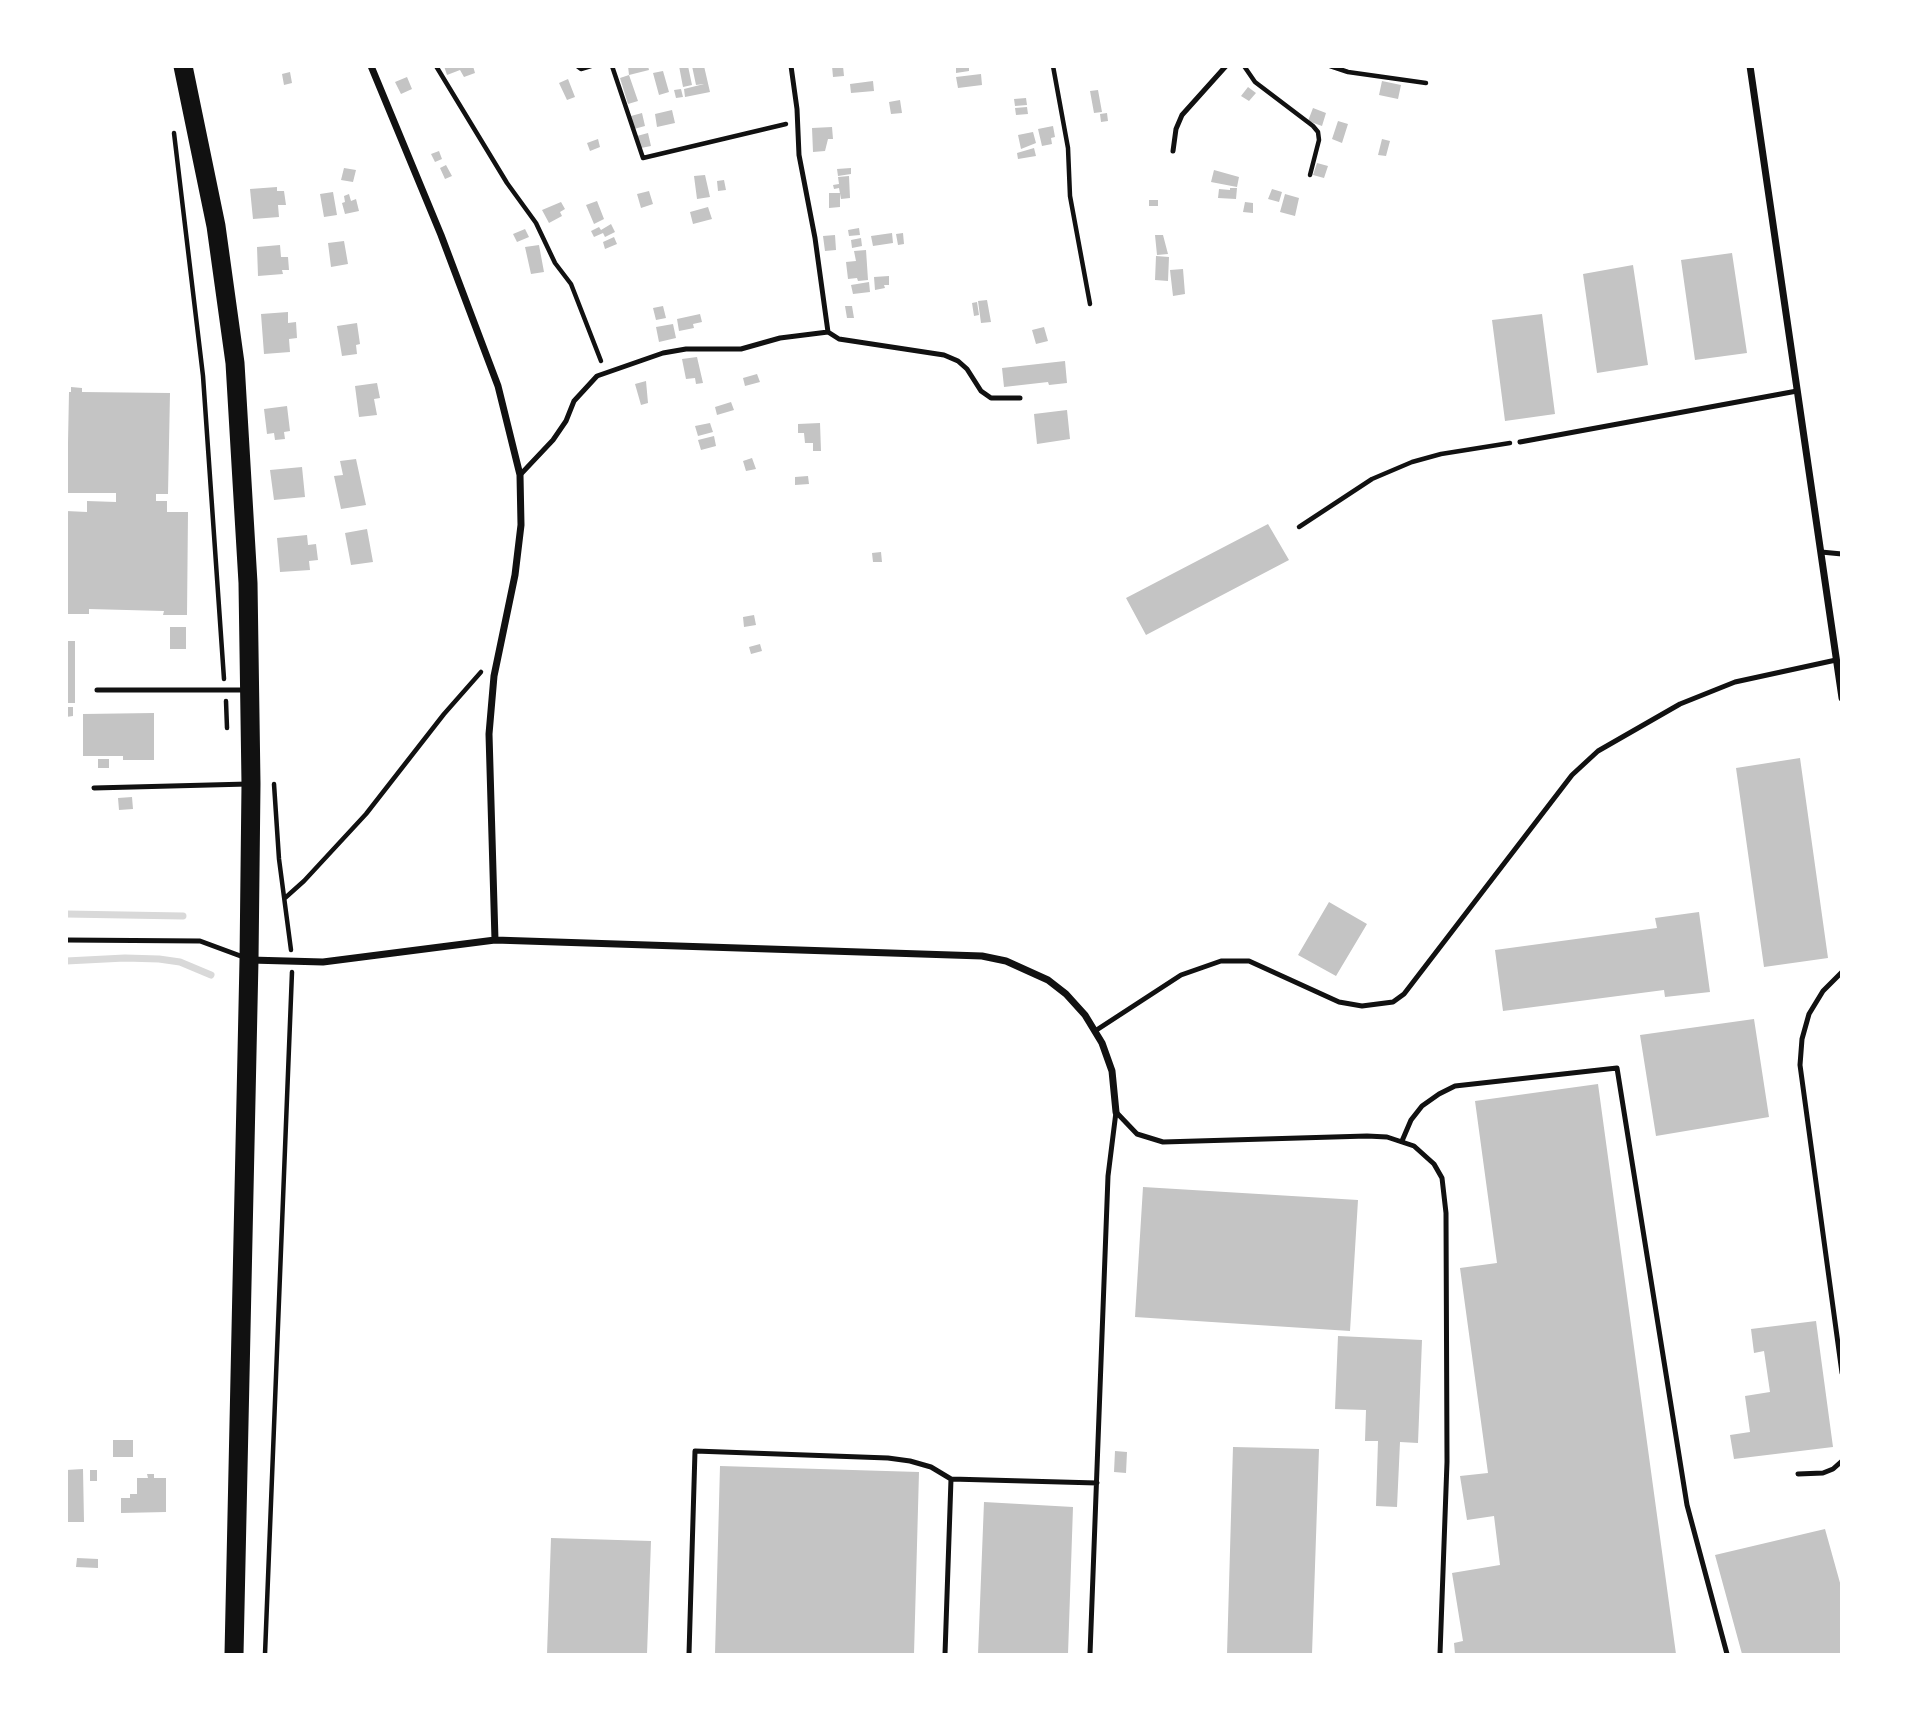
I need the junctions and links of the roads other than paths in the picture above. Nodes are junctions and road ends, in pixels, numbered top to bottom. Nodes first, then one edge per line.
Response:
1 (183, 66) edge
2 (371, 66) edge
3 (791, 66) edge
4 (1226, 66) edge
5 (1750, 66) edge
6 (1173, 151) dead end
7 (828, 332) junction
8 (1797, 391) junction
9 (1020, 398) dead end
10 (1520, 442) road end
11 (520, 475) junction
12 (1821, 552) junction
13 (1842, 554) edge
14 (1836, 660) junction
15 (97, 690) dead end
16 (250, 690) junction
17 (1842, 698) edge
18 (251, 784) junction
19 (93, 788) dead end
20 (66, 940) edge
21 (495, 940) junction
22 (249, 960) junction
23 (1842, 972) edge
24 (1095, 1031) junction
25 (1116, 1112) junction
26 (1402, 1141) junction
27 (1842, 1373) edge
28 (1842, 1461) edge
29 (1798, 1474) dead end
30 (951, 1479) junction
31 (1097, 1483) junction
32 (234, 1654) edge
33 (689, 1654) edge
34 (946, 1654) edge
35 (1090, 1654) edge
36 (1440, 1654) edge
37 (1727, 1654) edge

1 - 16 highway
2 - 11 street
3 - 7 lane
4 - 6 lane
5 - 8 street
7 - 9 lane
7 - 11 lane
8 - 10 lane
8 - 12 street
11 - 21 street
12 - 13 lane
12 - 14 street
14 - 17 street
14 - 24 lane
15 - 16 lane
16 - 18 highway
18 - 19 lane
18 - 22 highway
20 - 22 lane
21 - 22 street
21 - 24 street
22 - 32 highway
23 - 27 lane
24 - 25 street
25 - 26 lane
25 - 31 lane
26 - 36 lane
26 - 37 lane
28 - 29 lane
30 - 31 lane
30 - 33 lane
30 - 34 lane
31 - 35 lane

